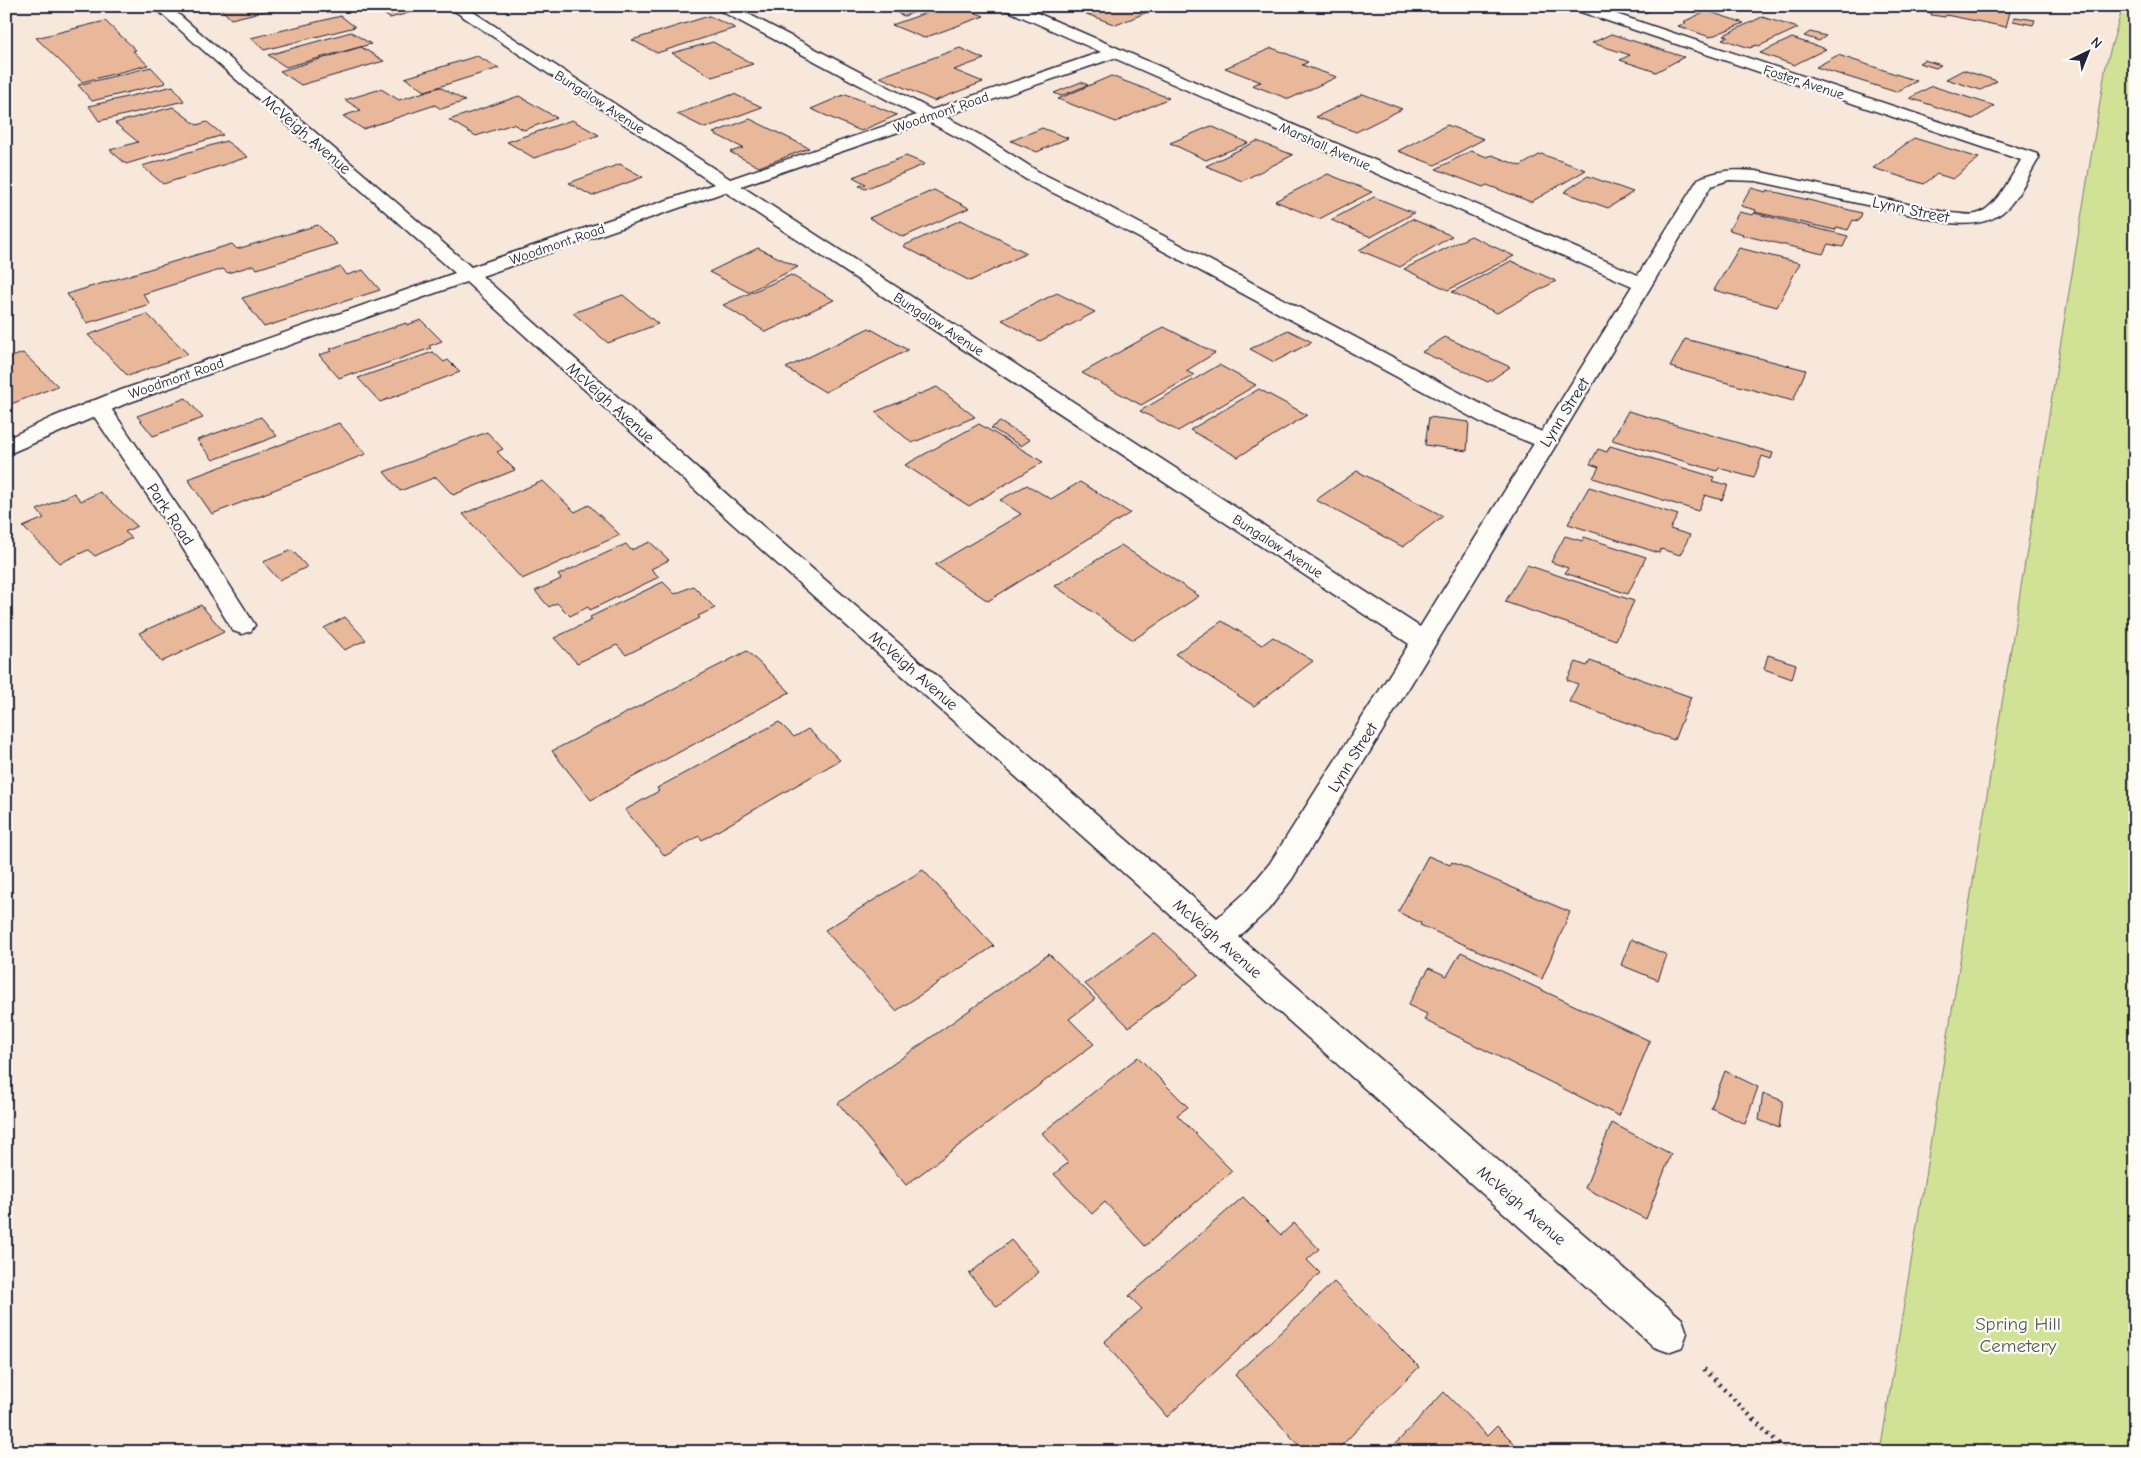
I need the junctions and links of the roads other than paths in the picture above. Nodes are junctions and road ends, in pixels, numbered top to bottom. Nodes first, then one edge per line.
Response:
1 (160, 6) edge
2 (454, 6) edge
3 (722, 6) edge
4 (1008, 6) edge
5 (1577, 6) edge
6 (1114, 53) junction
7 (931, 116) junction
8 (2032, 158) joint
9 (728, 185) junction
10 (469, 275) junction
11 (1643, 284) junction
12 (98, 406) junction
13 (1546, 442) junction
14 (6, 448) edge
15 (242, 625) dead end
16 (1424, 642) junction
17 (1217, 937) junction
18 (1668, 1334) road end

1 - 10 street, McVeigh Avenue
2 - 9 street, Bungalow Avenue
3 - 7 street
4 - 6 street, Marshall Avenue
5 - 8 street, Foster Avenue
6 - 7 street, Woodmont Road
6 - 11 street, Marshall Avenue
7 - 9 street, Woodmont Road
7 - 13 street
8 - 11 street, Lynn Street
9 - 10 street, Woodmont Road
9 - 16 street, Bungalow Avenue
10 - 12 street, Woodmont Road
10 - 17 street, McVeigh Avenue
11 - 13 street, Lynn Street
12 - 14 street, Woodmont Road
12 - 15 street, Park Road
13 - 16 street, Lynn Street
16 - 17 street, Lynn Street
17 - 18 street, McVeigh Avenue

